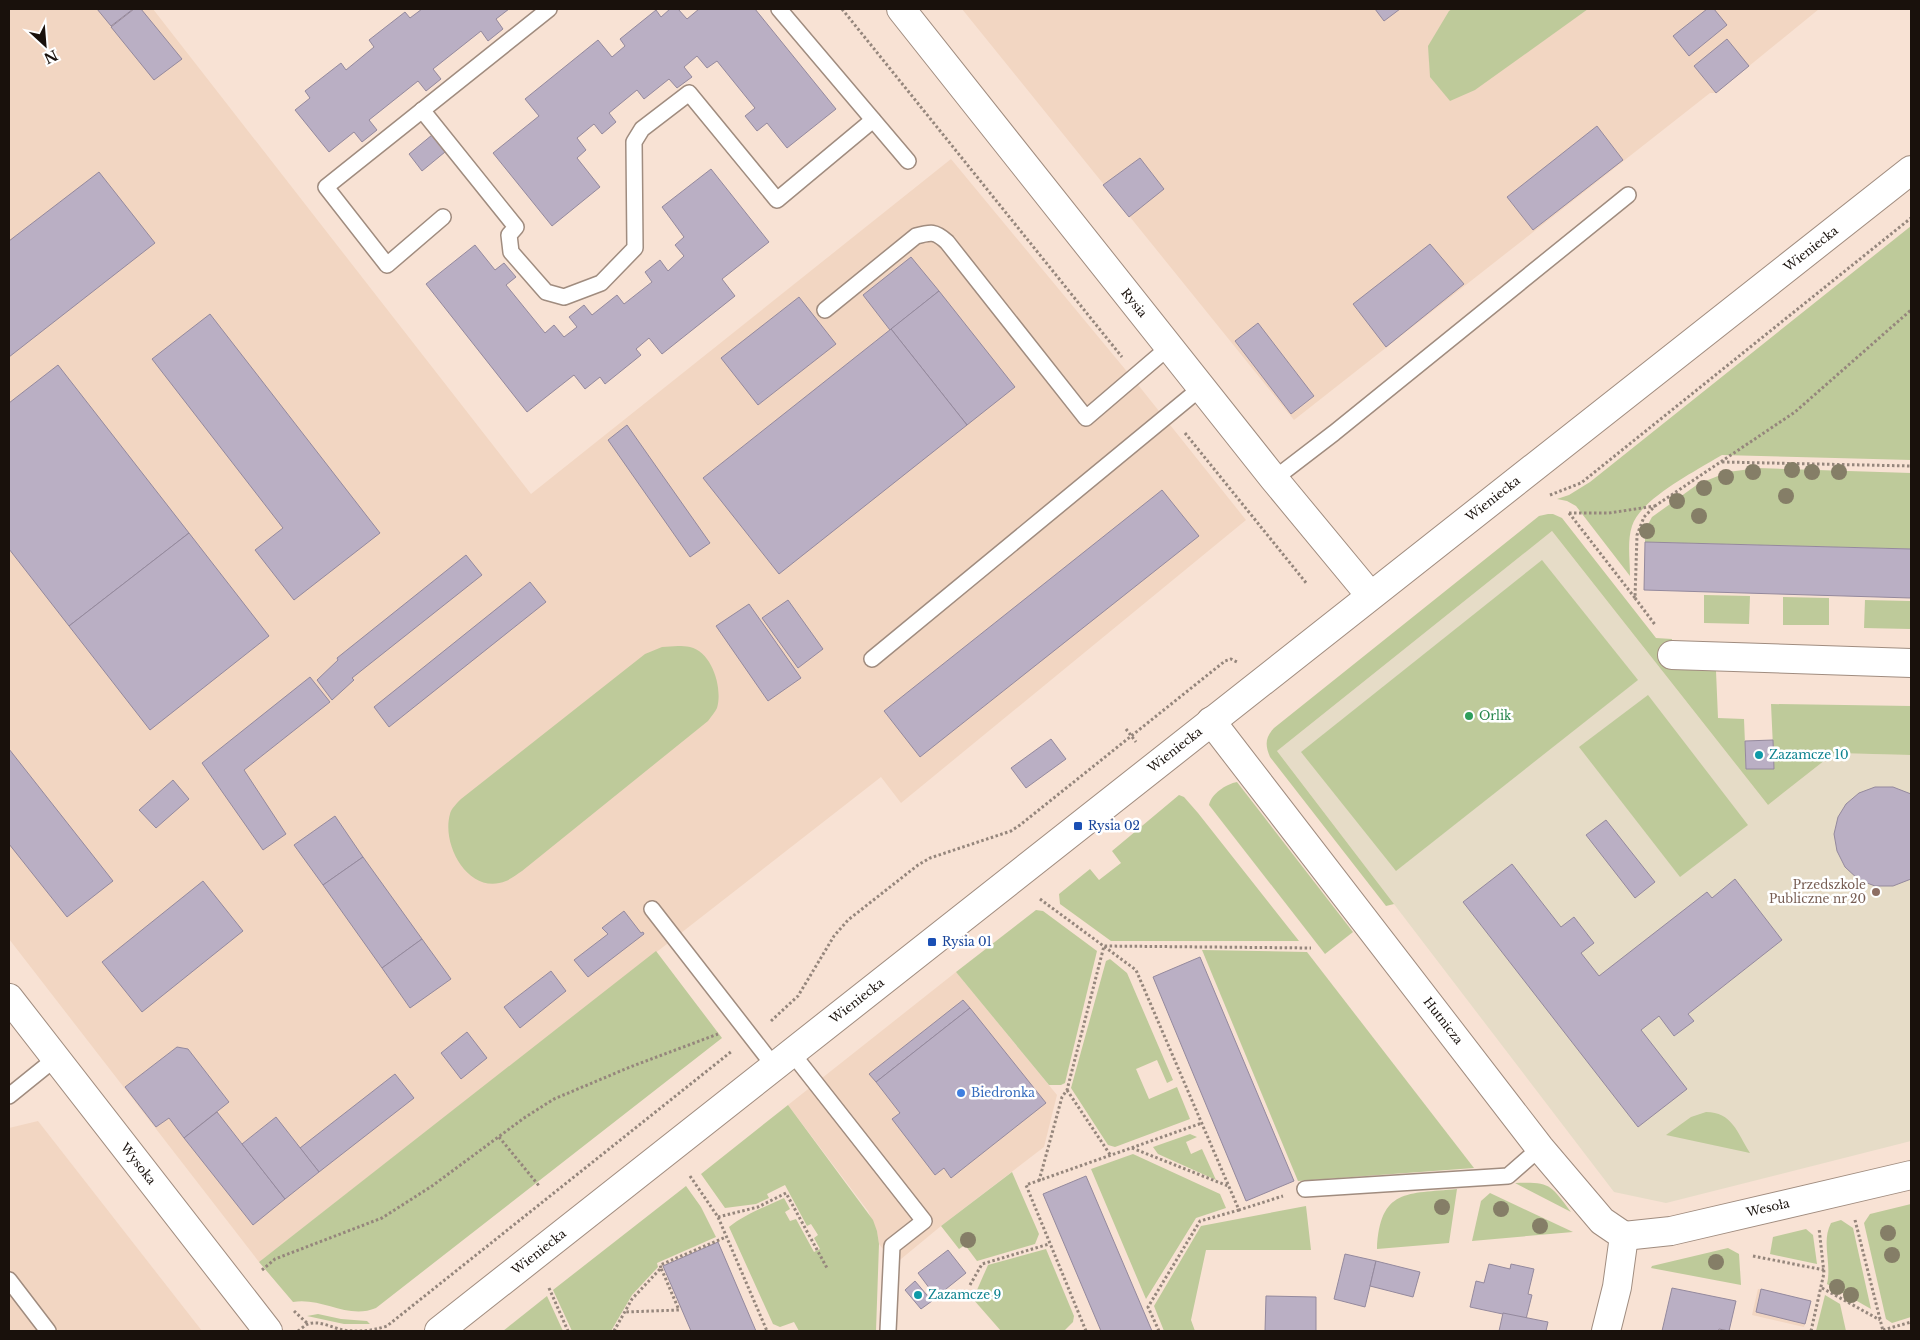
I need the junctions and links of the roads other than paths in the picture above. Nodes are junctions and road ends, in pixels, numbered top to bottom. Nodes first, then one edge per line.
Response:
1 (549, 9) edge
2 (779, 9) edge
3 (901, 9) edge
4 (422, 110) junction
5 (873, 120) junction
6 (908, 161) dead end
7 (1911, 170) edge
8 (1628, 195) dead end
9 (443, 217) dead end
10 (825, 310) dead end
11 (1169, 347) junction
12 (1202, 387) junction
13 (1274, 479) junction
14 (1370, 595) junction
15 (1672, 655) dead end
16 (872, 659) dead end
17 (1911, 663) edge
18 (1211, 722) junction
19 (652, 910) dead end
20 (9, 998) edge
21 (56, 1058) junction
22 (783, 1060) junction
23 (9, 1096) edge
24 (1540, 1148) junction
25 (1911, 1175) edge
26 (1305, 1189) road end
27 (1624, 1236) junction
28 (9, 1280) edge
29 (48, 1331) edge
30 (268, 1331) edge
31 (439, 1331) edge
32 (888, 1331) edge
33 (1606, 1331) edge

1 - 4 lane
2 - 5 lane
3 - 11 street, Rysia
4 - 5 lane
4 - 9 lane
5 - 6 lane
7 - 14 street, Wieniecka
8 - 13 lane
10 - 11 lane
11 - 12 street, Rysia
12 - 13 street, Rysia
12 - 16 lane
13 - 14 street, Rysia
14 - 18 street, Wieniecka
15 - 17 street
18 - 22 street, Wieniecka
18 - 24 street, Hutnicza
19 - 22 lane
20 - 21 street, Wysoka
21 - 23 lane
21 - 30 street, Wysoka
22 - 31 street, Wieniecka
22 - 32 lane
24 - 26 lane
24 - 27 street, Hutnicza
25 - 27 street, Wesoła
27 - 33 street
28 - 29 lane

